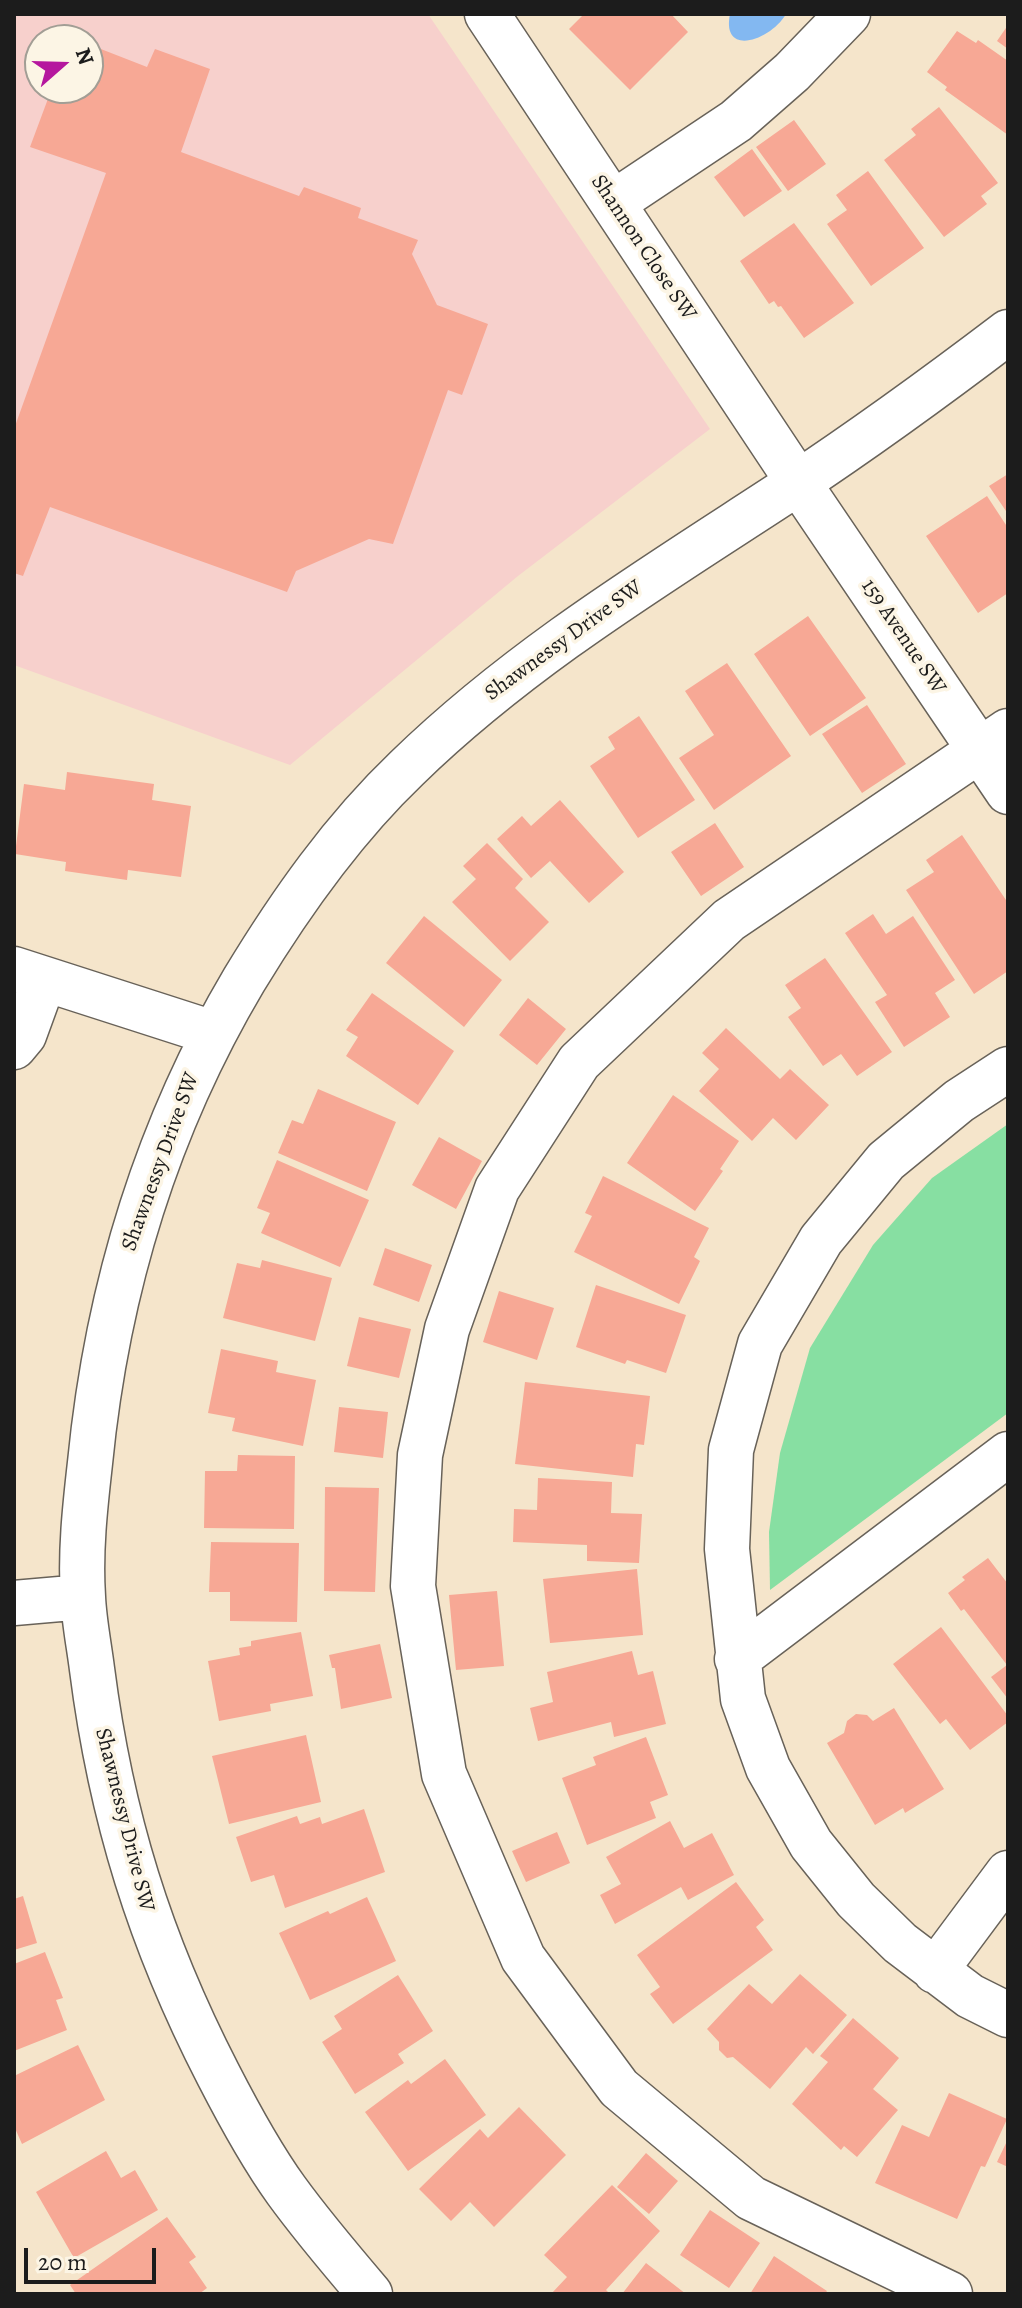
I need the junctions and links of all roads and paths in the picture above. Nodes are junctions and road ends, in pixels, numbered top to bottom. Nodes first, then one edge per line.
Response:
1 (487, 14) edge
2 (848, 14) edge
3 (613, 203) junction
4 (1008, 332) edge
5 (798, 482) junction
6 (994, 740) edge
7 (1008, 792) edge
8 (29, 974) edge
9 (213, 1033) junction
10 (14, 1047) edge
11 (1008, 1069) edge
12 (1008, 1454) edge
13 (83, 1597) junction
14 (14, 1603) edge
15 (737, 1659) junction
16 (1008, 1873) edge
17 (935, 1971) junction
18 (1008, 2015) edge
19 (370, 2294) edge
20 (950, 2294) edge

1 - 3 street, Shannon Close SW
2 - 3 street
3 - 5 street, Shannon Close SW
4 - 5 street, Shawnessy Drive SW
5 - 6 street, 159 Avenue SW
5 - 9 street, Shawnessy Drive SW
6 - 7 street, 159 Avenue SW
6 - 20 street
8 - 9 street
8 - 10 street
9 - 13 street, Shawnessy Drive SW
11 - 15 street
12 - 15 street
13 - 14 street
13 - 19 street, Shawnessy Drive SW
15 - 17 street
16 - 17 street
17 - 18 street

